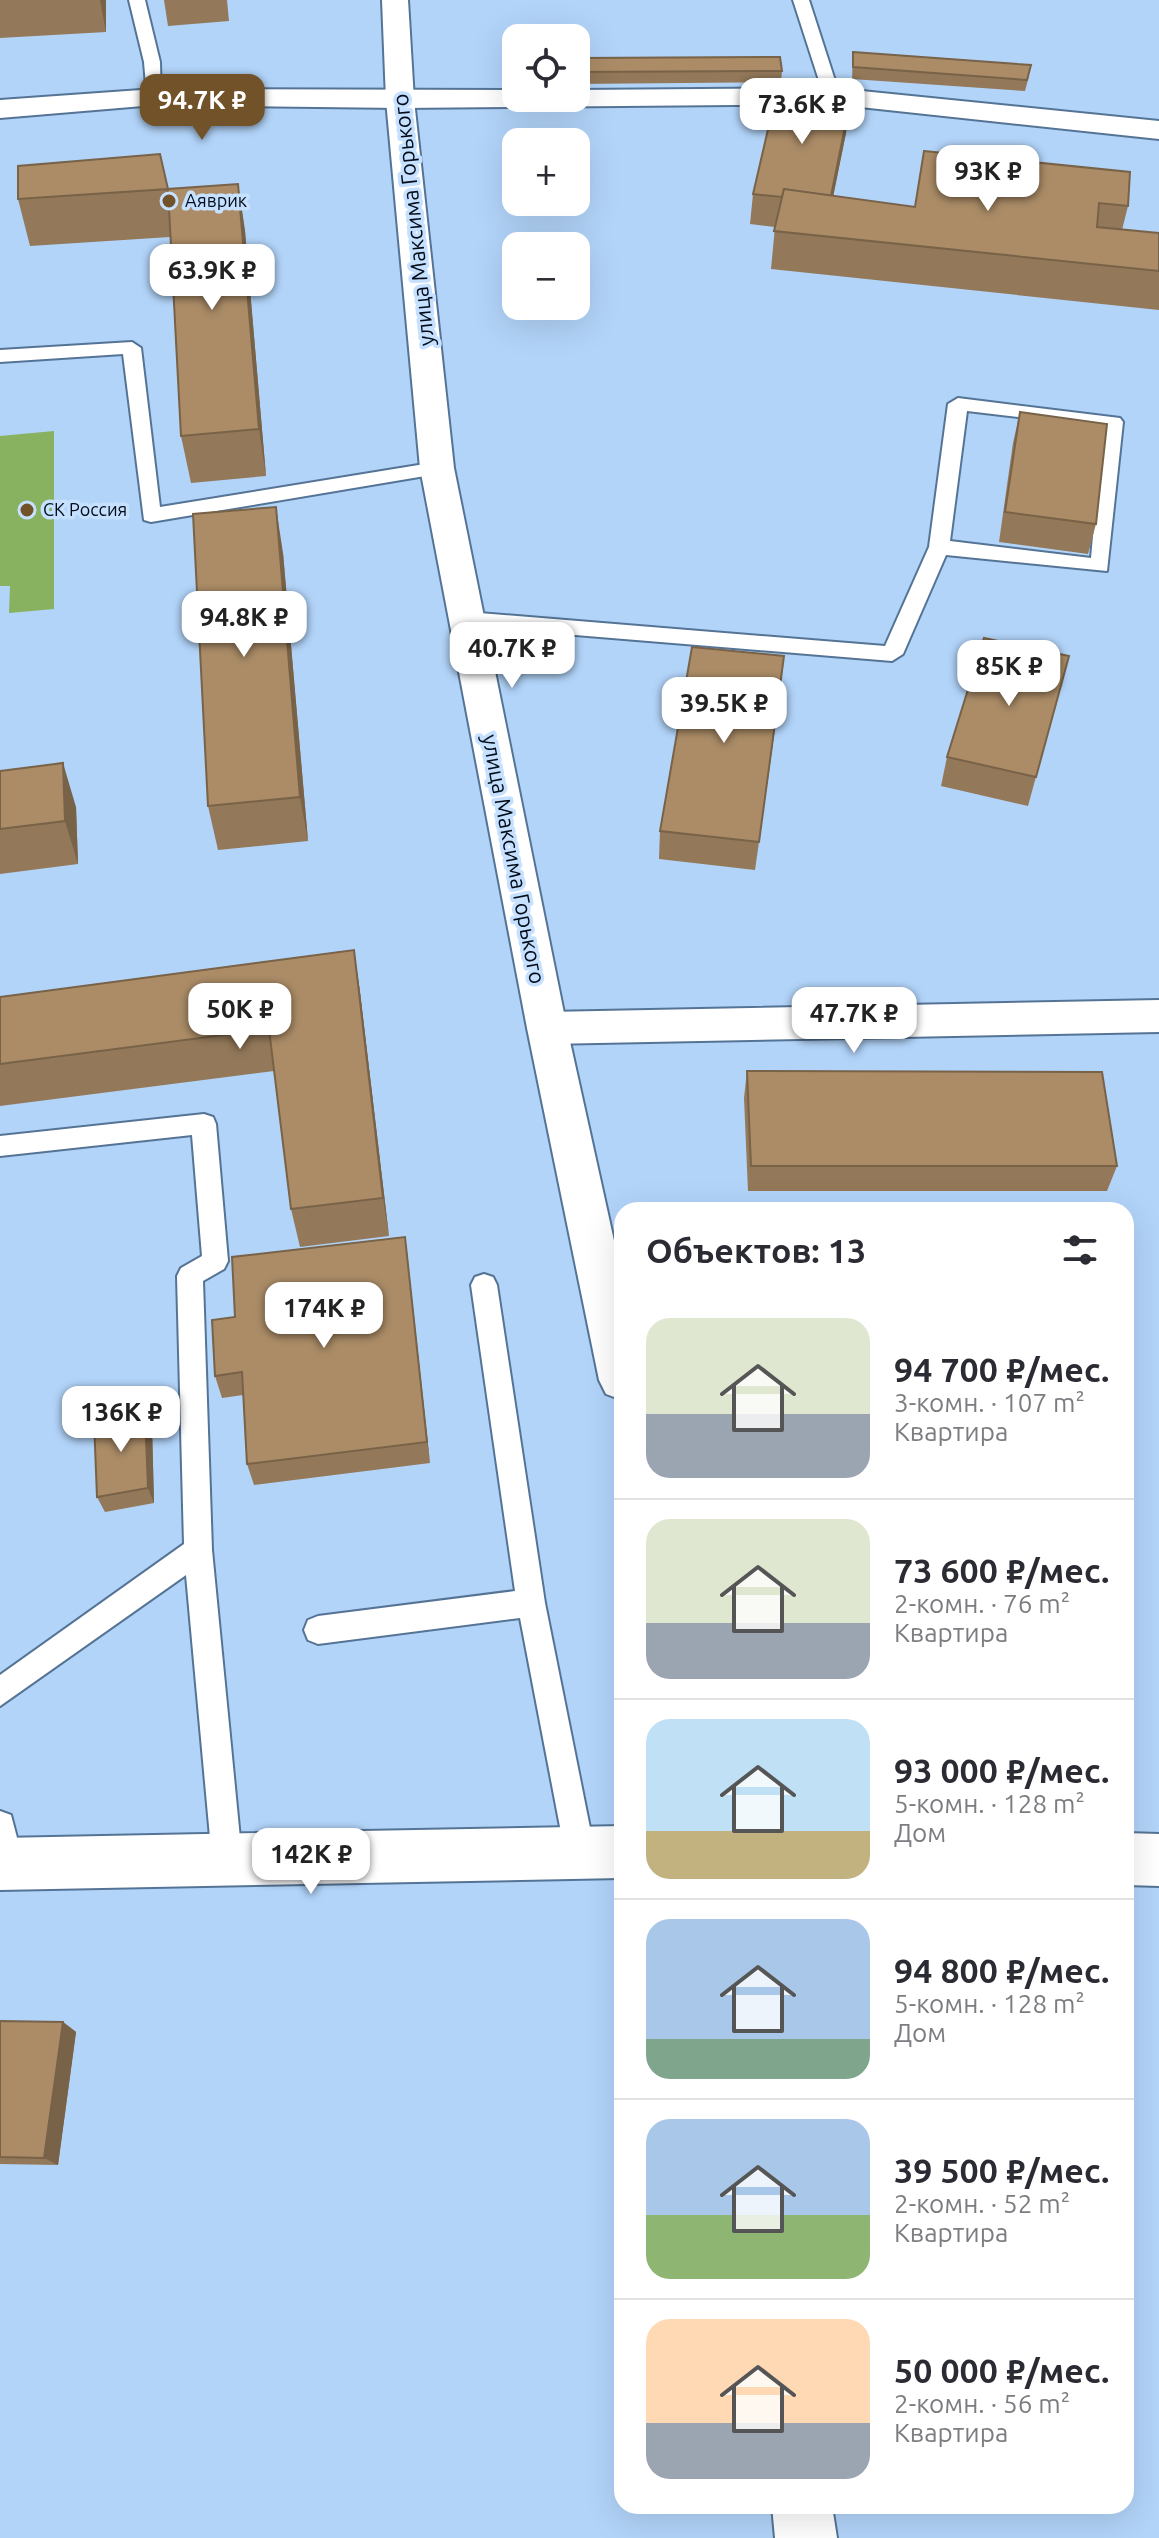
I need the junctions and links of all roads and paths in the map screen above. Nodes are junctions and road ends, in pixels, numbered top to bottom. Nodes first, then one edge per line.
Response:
1 (137, 0) edge
2 (395, 0) edge
3 (801, 0) edge
4 (832, 96) junction
5 (155, 97) junction
6 (400, 100) junction
7 (0, 109) edge
8 (0, 130) edge
9 (1159, 130) edge
10 (0, 356) edge
11 (437, 468) junction
12 (939, 547) junction
13 (467, 619) junction
14 (1159, 1016) edge
15 (547, 1028) junction
16 (0, 1146) edge
17 (484, 1285) dead end
18 (614, 1342) edge
19 (198, 1550) junction
20 (531, 1603) junction
21 (318, 1630) dead end
22 (0, 1692) edge
23 (3, 1851) edge
24 (601, 1852) edge
25 (227, 1859) junction
26 (1134, 1859) edge
27 (1159, 1860) edge
28 (803, 2514) edge
29 (806, 2538) edge

1 - 5 lane
2 - 6 street, улица Максима Горького
3 - 4 lane
4 - 6 street
4 - 9 street
5 - 6 street
5 - 7 street
6 - 8 street
6 - 11 street, улица Максима Горького
10 - 11 lane
11 - 13 street, улица Максима Горького
12 - 12 lane
12 - 13 lane
13 - 15 street, улица Максима Горького
14 - 15 street
15 - 18 street, улица Максима Горького
16 - 19 lane
17 - 20 lane
19 - 22 lane
19 - 25 lane
20 - 21 lane
20 - 24 lane
23 - 25 street
24 - 25 street
26 - 27 street
28 - 29 street

